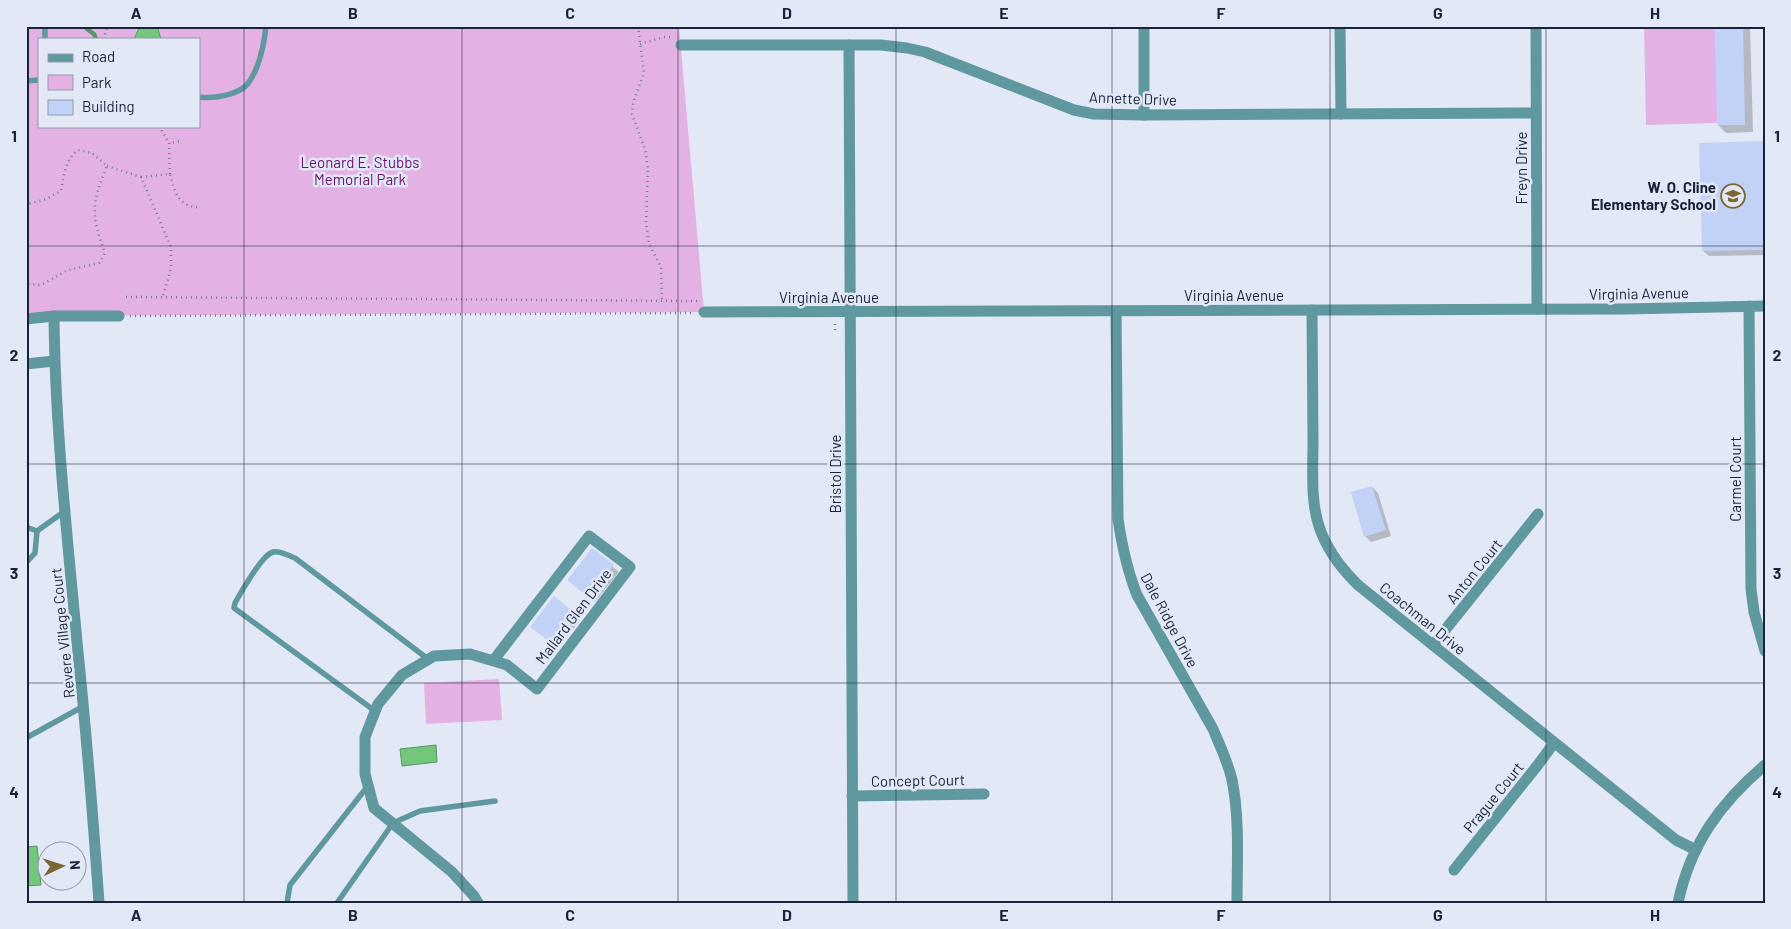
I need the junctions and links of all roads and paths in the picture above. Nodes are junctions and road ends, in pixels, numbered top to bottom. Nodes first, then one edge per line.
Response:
1 (108, 26) edge
2 (266, 26) edge
3 (638, 26) edge
4 (1144, 26) edge
5 (1340, 26) edge
6 (1536, 26) edge
7 (103, 38) edge
8 (640, 44) junction
9 (680, 45) joint
10 (849, 45) junction
11 (200, 96) edge
12 (1536, 113) junction
13 (1341, 114) junction
14 (1144, 115) junction
15 (160, 128) edge
16 (182, 140) dead end
17 (169, 143) junction
18 (107, 166) junction
19 (170, 174) junction
20 (141, 177) junction
21 (26, 207) edge
22 (201, 207) dead end
23 (26, 284) edge
24 (126, 296) dead end
25 (163, 296) junction
26 (662, 300) junction
27 (700, 300) dead end
28 (1749, 306) junction
29 (1765, 306) edge
30 (1537, 309) junction
31 (1312, 310) junction
32 (1116, 311) junction
33 (704, 312) joint
34 (834, 312) junction
35 (850, 312) junction
36 (54, 316) junction
37 (119, 316) joint
38 (26, 319) edge
39 (835, 332) dead end
40 (54, 361) junction
41 (26, 364) edge
42 (65, 511) junction
43 (1538, 514) dead end
44 (26, 527) edge
45 (38, 531) junction
46 (26, 563) edge
47 (1433, 645) junction
48 (1765, 650) edge
49 (428, 659) junction
50 (493, 661) junction
51 (84, 706) junction
52 (375, 711) junction
53 (26, 738) edge
54 (1554, 743) junction
55 (1765, 765) edge
56 (368, 786) junction
57 (984, 794) dead end
58 (852, 796) junction
59 (495, 801) dead end
60 (393, 823) junction
61 (1696, 850) junction
62 (1454, 870) dead end
63 (100, 903) edge
64 (287, 903) edge
65 (337, 903) edge
66 (478, 903) edge
67 (852, 903) edge
68 (1237, 903) edge
69 (1678, 903) edge

1 - 7 path
2 - 11 lane
3 - 8 path
4 - 14 street
5 - 13 street
6 - 12 street, Freyn Drive
8 - 9 path
8 - 26 path
9 - 10 street, Annette Drive
10 - 14 street, Annette Drive
10 - 35 street, Bristol Drive
12 - 13 street, Annette Drive
12 - 30 street, Freyn Drive
13 - 14 street, Annette Drive
15 - 17 path
16 - 17 path
17 - 19 path
18 - 20 path
18 - 21 path
18 - 23 path
19 - 20 path
19 - 22 path
20 - 25 path
24 - 25 path
25 - 26 path
26 - 27 path
28 - 29 street, Virginia Avenue
28 - 30 street, Virginia Avenue
28 - 48 street, Carmel Court
30 - 31 street, Virginia Avenue
31 - 32 street, Virginia Avenue
31 - 47 street, Coachman Drive
32 - 35 street, Virginia Avenue
32 - 68 street, Dale Ridge Drive
33 - 34 street, Virginia Avenue
33 - 37 path
34 - 35 street, Virginia Avenue
34 - 39 path
35 - 58 street, Bristol Drive
36 - 37 street
36 - 38 street
36 - 40 street, Revere Village Court
40 - 41 street
40 - 42 street, Revere Village Court
42 - 45 lane
42 - 51 street, Revere Village Court
43 - 47 street, Anton Court
44 - 45 lane
45 - 46 lane
47 - 54 street, Coachman Drive
49 - 50 street, Mallard Glen Drive
49 - 52 street, Mallard Glen Drive
49 - 52 lane
50 - 50 street, Mallard Glen Drive
51 - 53 lane
51 - 63 street, Revere Village Court
52 - 56 street, Mallard Glen Drive
54 - 61 street, Coachman Drive
54 - 62 street, Prague Court
55 - 61 street
56 - 60 street, Mallard Glen Drive
56 - 64 lane
57 - 58 street, Concept Court
58 - 67 street, Bristol Drive
59 - 60 lane
60 - 65 lane
60 - 66 street, Mallard Glen Drive
61 - 69 street

